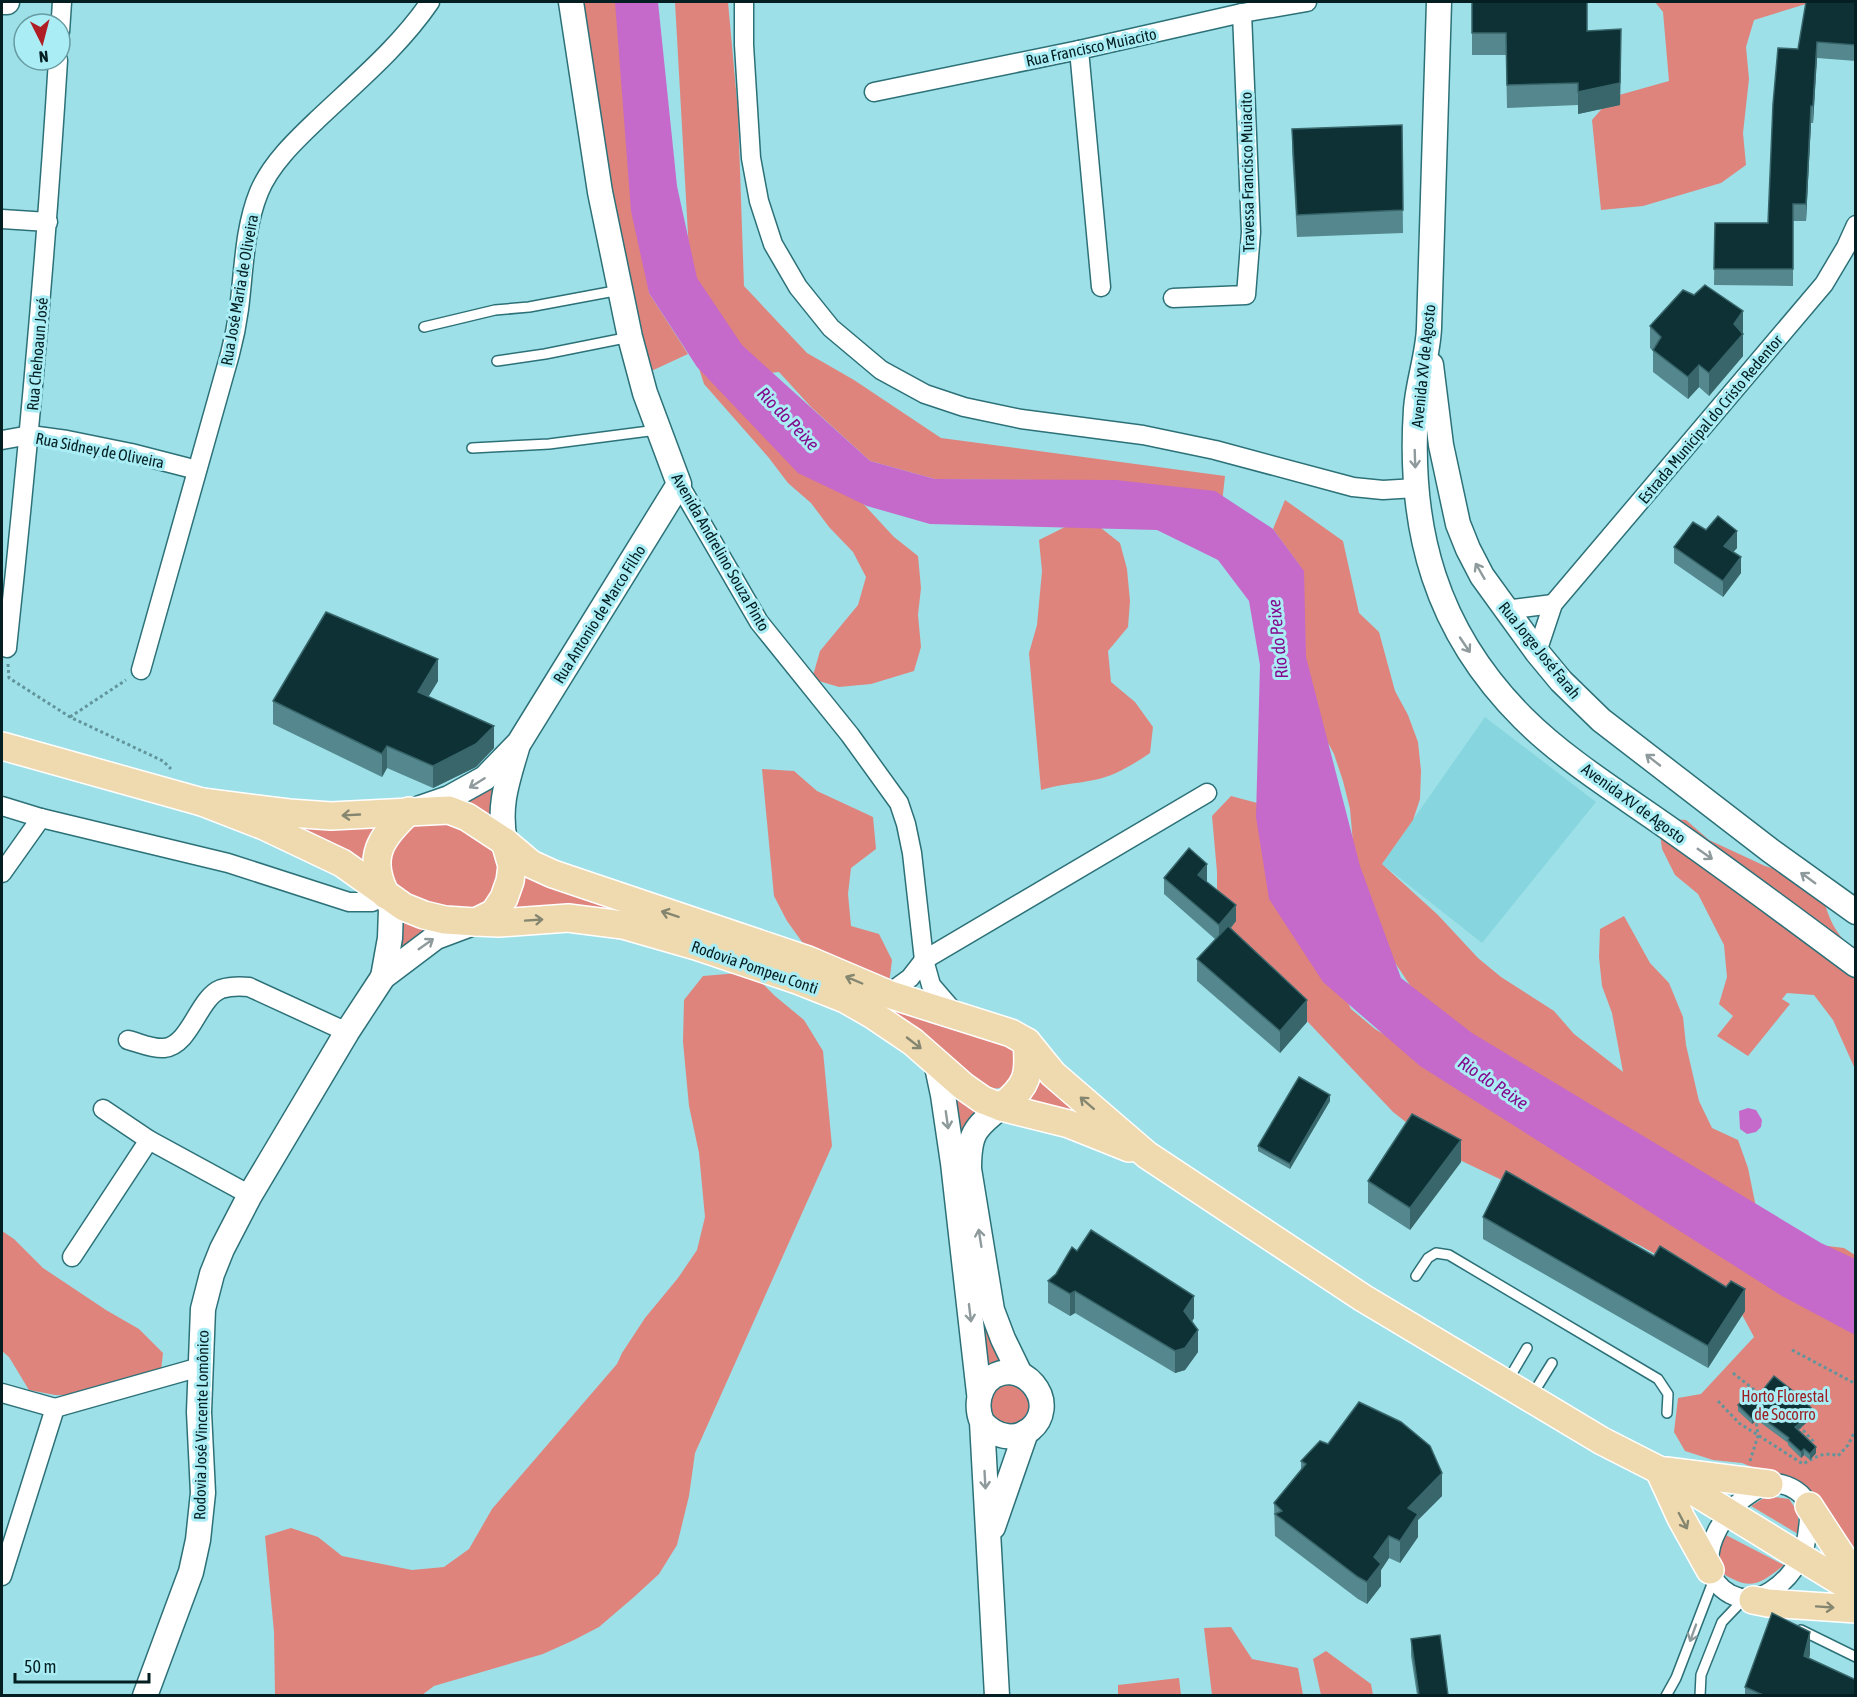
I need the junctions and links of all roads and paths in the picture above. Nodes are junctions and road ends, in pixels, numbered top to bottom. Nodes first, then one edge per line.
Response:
1 (2, 2) edge
2 (7, 2) edge
3 (430, 2) edge
4 (571, 2) edge
5 (744, 2) edge
6 (1307, 2) edge
7 (1439, 2) edge
8 (1242, 13) junction
9 (1080, 51) junction
10 (57, 72) edge
11 (874, 92) dead end
12 (2, 219) edge
13 (48, 222) junction
14 (1856, 225) edge
15 (1101, 287) dead end
16 (620, 290) junction
17 (1173, 298) dead end
18 (424, 327) dead end
19 (630, 337) junction
20 (1429, 339) junction
21 (497, 361) dead end
22 (657, 430) junction
23 (30, 435) junction
24 (2, 440) edge
25 (472, 448) dead end
26 (197, 470) junction
27 (679, 484) junction
28 (1449, 486) junction
29 (1416, 488) junction
30 (1553, 604) junction
31 (1505, 610) junction
32 (4, 647) edge
33 (1537, 652) junction
34 (141, 670) joint
35 (70, 717) junction
36 (519, 743) junction
37 (2, 746) edge
38 (175, 773) dead end
39 (1207, 793) dead end
40 (202, 802) junction
41 (2, 806) edge
42 (409, 811) junction
43 (41, 818) junction
44 (506, 842) junction
45 (2, 873) edge
46 (386, 895) junction
47 (1856, 912) edge
48 (476, 922) junction
49 (924, 960) junction
50 (1856, 965) edge
51 (383, 977) junction
52 (888, 994) junction
53 (960, 1018) junction
54 (347, 1032) junction
55 (128, 1040) dead end
56 (1027, 1042) junction
57 (936, 1062) junction
58 (1001, 1107) junction
59 (103, 1109) dead end
60 (149, 1140) junction
61 (1147, 1155) junction
62 (250, 1195) junction
63 (72, 1257) dead end
64 (1416, 1276) dead end
65 (1527, 1348) dead end
66 (1792, 1350) dead end
67 (1552, 1363) dead end
68 (200, 1367) junction
69 (1733, 1373) dead end
70 (1020, 1374) junction
71 (1507, 1382) junction
72 (1856, 1384) edge
73 (2, 1393) edge
74 (979, 1393) junction
75 (1532, 1397) junction
76 (1767, 1400) edge
77 (1718, 1401) dead end
78 (55, 1408) junction
79 (1667, 1413) dead end
80 (1792, 1419) edge
81 (1756, 1420) edge
82 (982, 1422) junction
83 (1856, 1429) edge
84 (1026, 1432) junction
85 (1758, 1436) junction
86 (1815, 1457) junction
87 (1749, 1465) dead end
88 (1659, 1470) junction
89 (1769, 1484) junction
90 (1809, 1506) junction
91 (1727, 1513) junction
92 (988, 1540) junction
93 (1801, 1558) junction
94 (1856, 1573) edge
95 (1712, 1574) junction
96 (2, 1576) edge
97 (1856, 1591) edge
98 (1770, 1608) junction
99 (1856, 1609) edge
100 (1856, 1658) edge
101 (145, 1695) edge
102 (997, 1695) edge
103 (1665, 1695) edge
104 (1700, 1695) edge

1 - 2 street
3 - 26 street, Rua José Maria de Oliveira
4 - 16 street, Avenida Andrelino Souza Pinto
5 - 29 street
6 - 8 street, Rua Francisco Muiacito
7 - 20 street, Avenida XV de Agosto
8 - 9 street, Rua Francisco Muiacito
8 - 17 street, Travessa Francisco Muiacito
9 - 11 street, Rua Francisco Muiacito
9 - 15 street
10 - 13 street, Rua Chehoaun José
12 - 13 street
13 - 23 street, Rua Chehoaun José
14 - 30 street, Estrada Municipal do Cristo Redentor
16 - 18 lane
16 - 19 street, Avenida Andrelino Souza Pinto
19 - 21 lane
19 - 22 street, Avenida Andrelino Souza Pinto
20 - 28 street, Rua Jorge José Farah
20 -> 29 street, Avenida XV de Agosto
22 - 25 lane
22 - 27 street, Avenida Andrelino Souza Pinto
23 - 24 street, Rua Sidney de Oliveira
23 - 26 street, Rua Sidney de Oliveira
23 - 32 street, Rua Chehoaun José
26 - 34 street, Rua José Maria de Oliveira
27 - 36 street, Rua Antonio de Marco Filho
27 - 49 street, Avenida Andrelino Souza Pinto
28 - 29 street
31 -> 28 street, Rua Jorge José Farah
29 -> 50 street, Avenida XV de Agosto
30 - 31 street
30 - 33 street, Estrada Municipal do Cristo Redentor
31 - 33 street, Rua Jorge José Farah
32 - 35 path
47 -> 33 street, Rua Jorge José Farah
34 - 35 path
35 - 38 path
36 -> 42 street, Rua Antonio de Marco Filho
36 - 44 street, Rua Antonio de Marco Filho
37 - 40 main road
39 - 49 street
42 -> 40 main road
40 - 46 main road
41 - 43 street
42 - 44 main road
42 - 46 main road
43 - 45 street
43 - 46 street
44 - 48 main road
52 -> 44 main road, Rodovia Pompeu Conti
46 - 48 main road
46 - 51 street, Rodovia José Vincente Lomônico
51 -> 48 street, Rodovia José Vincente Lomônico
48 -> 57 main road, Rodovia Pompeu Conti
49 - 52 street
49 - 53 street, Avenida Andrelino Souza Pinto
51 - 54 street, Rodovia José Vincente Lomônico
52 - 53 main road, Rodovia Pompeu Conti
53 - 56 main road, Rodovia Pompeu Conti
54 - 55 street
54 - 62 street, Rodovia José Vincente Lomônico
56 - 58 main road
61 -> 56 main road
57 - 58 main road, Rodovia Pompeu Conti
57 -> 74 street
58 - 61 main road, Rodovia Pompeu Conti
70 -> 58 street
59 - 60 street
60 - 62 street
60 - 63 street
61 - 71 main road
62 - 68 street, Rodovia José Vincente Lomônico
64 - 79 lane
65 - 71 lane
66 - 72 path
67 - 75 lane
68 - 78 street
68 - 101 street, Rodovia José Vincente Lomônico
69 - 76 path
70 - 74 street
70 - 84 street
71 - 75 main road
73 - 78 street
74 - 82 street
75 - 88 main road
77 - 85 path
78 - 96 street
80 - 86 path
81 - 85 path
82 - 84 street
82 -> 92 street
83 - 86 path
84 - 92 street
85 - 86 path
85 - 87 path
88 - 89 main road
88 - 91 main road
88 -> 95 main road
89 - 90 street
89 - 91 street
90 - 93 street
90 - 94 main road
91 - 93 main road
91 - 95 street
92 - 102 street
93 - 97 main road
93 - 98 street
95 - 98 street
95 -> 103 lane
98 -> 99 main road
98 - 100 lane
98 - 104 lane

